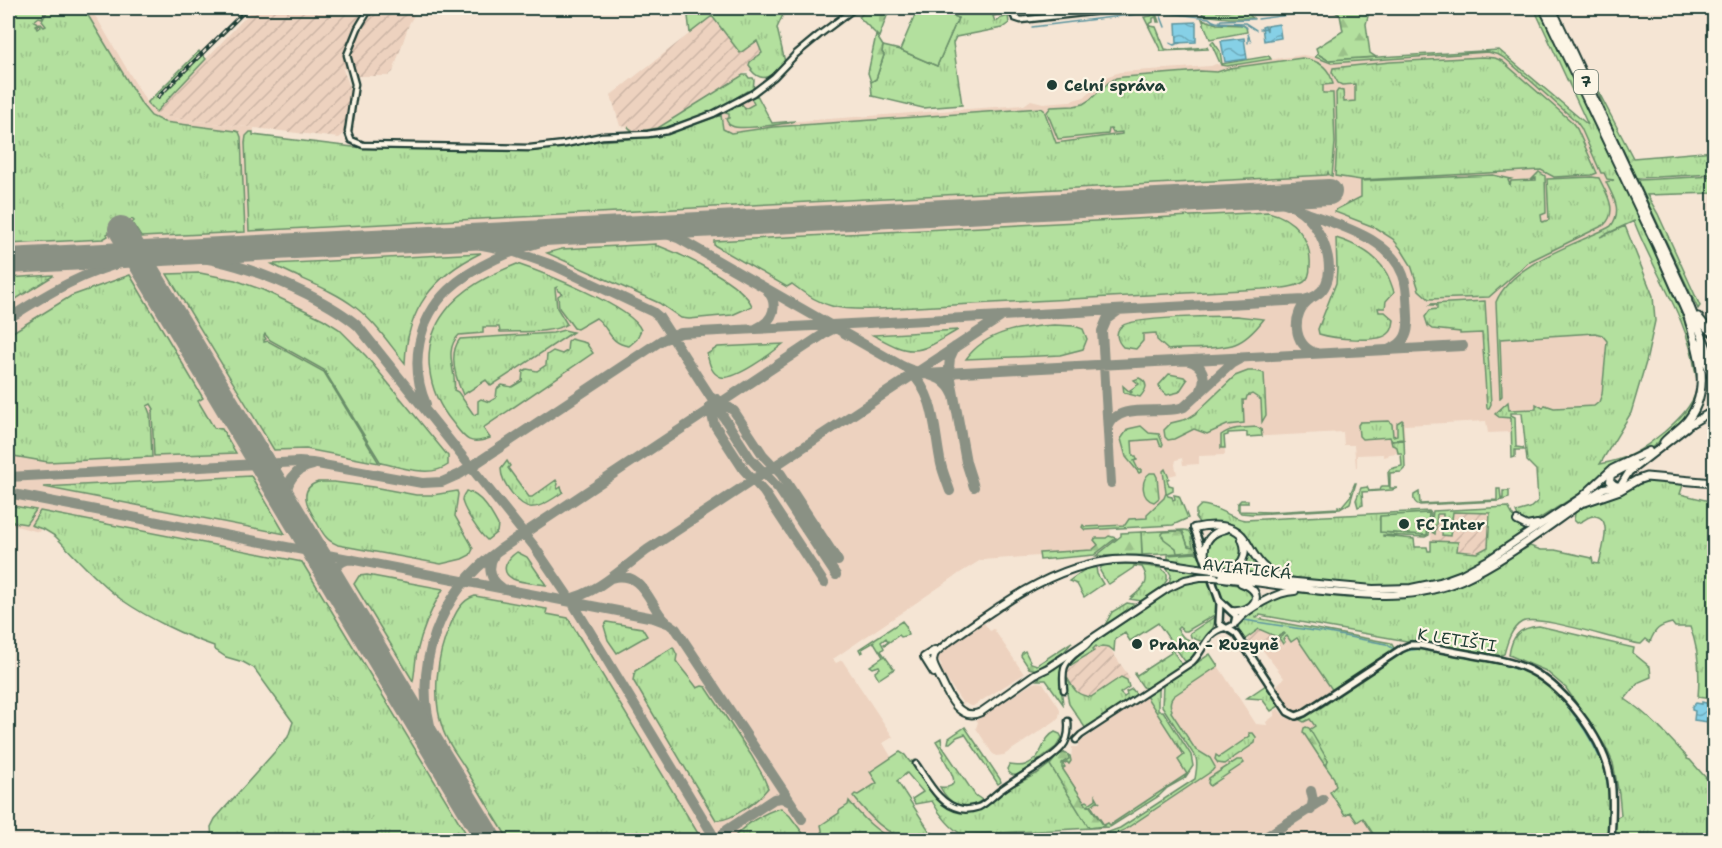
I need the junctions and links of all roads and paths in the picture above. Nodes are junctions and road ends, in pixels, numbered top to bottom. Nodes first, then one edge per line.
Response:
1 (370, 8) edge
2 (855, 8) edge
3 (1127, 8) edge
4 (1544, 8) edge
5 (1551, 8) edge
6 (1009, 9) edge
7 (1687, 300) junction
8 (1687, 313) junction
9 (1714, 333) edge
10 (1714, 365) edge
11 (1714, 381) edge
12 (1714, 410) edge
13 (1687, 427) junction
14 (1664, 442) junction
15 (1653, 450) junction
16 (1614, 473) junction
17 (1676, 480) junction
18 (1714, 483) edge
19 (1620, 484) junction
20 (1583, 500) junction
21 (1517, 521) dead end
22 (1546, 521) junction
23 (1194, 528) junction
24 (1226, 529) junction
25 (1204, 557) junction
26 (1224, 576) junction
27 (1290, 581) junction
28 (1337, 592) junction
29 (1219, 600) junction
30 (1231, 611) junction
31 (1219, 618) junction
32 (1235, 623) junction
33 (1226, 628) junction
34 (1215, 631) junction
35 (1238, 637) junction
36 (1091, 639) junction
37 (1064, 690) dead end
38 (1068, 721) dead end
39 (1076, 740) dead end
40 (916, 764) dead end
41 (1611, 840) edge

1 - 2 street
3 - 6 street
4 - 8 highway, 7
5 - 7 highway, 7
7 - 9 highway
7 - 10 highway, 7
8 - 11 highway, 7
8 - 14 highway
12 - 13 main road
13 - 14 main road
13 - 19 main road, AVIATICKÁ
14 - 15 main road
15 - 16 main road
15 - 20 main road, AVIATICKÁ
16 - 19 main road
16 - 19 main road
16 - 20 main road
17 - 18 highway
17 - 19 highway
17 - 20 highway
19 - 20 main road, AVIATICKÁ
20 - 22 main road, AVIATICKÁ
20 - 28 main road, AVIATICKÁ
21 - 22 main road
22 - 27 main road, AVIATICKÁ
23 - 24 main road
23 - 25 street, K LETIŠTI
23 - 27 main road
24 - 25 main road
24 - 26 main road
25 - 29 street, K LETIŠTI
26 - 27 main road, AVIATICKÁ
26 - 28 main road, AVIATICKÁ
26 - 30 main road
26 - 36 main road, AVIATICKÁ, bridge
26 - 36 main road, AVIATICKÁ, bridge
28 - 32 main road
29 - 30 street, K LETIŠTI
29 - 31 street, K LETIŠTI
30 - 31 street
30 - 32 street, K LETIŠTI
31 - 33 street, K LETIŠTI
31 - 34 street
32 - 33 street
32 - 35 street, K LETIŠTI
33 - 34 street
33 - 35 street, K LETIŠTI
34 - 39 street
35 - 41 street, K LETIŠTI
36 - 37 street
38 - 40 street

